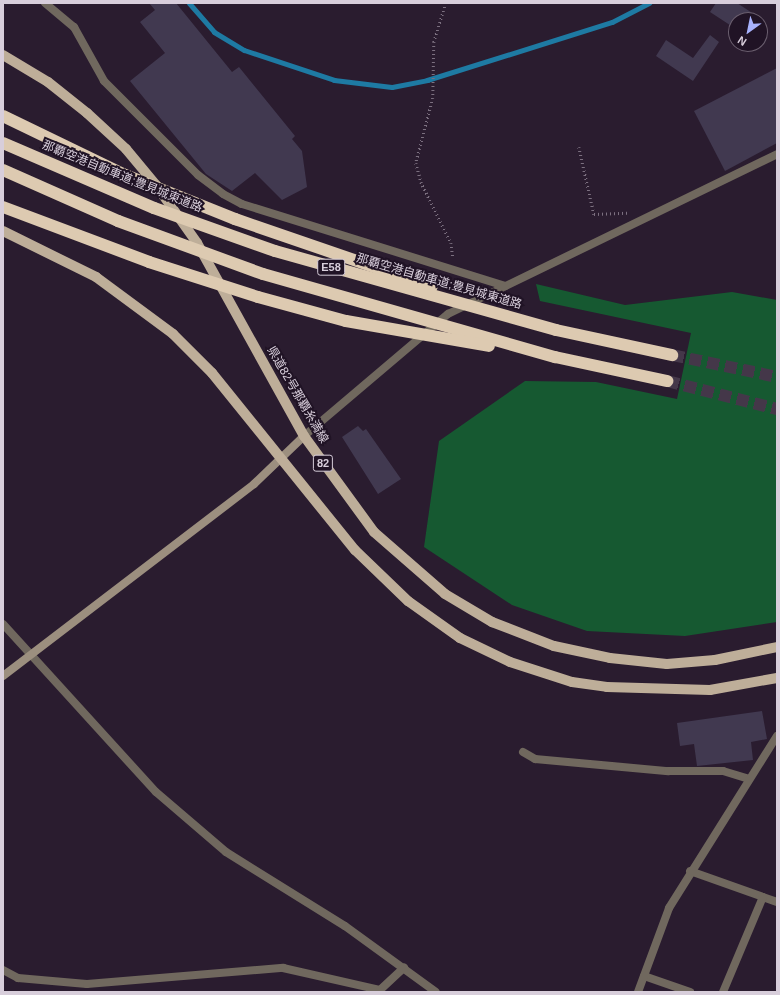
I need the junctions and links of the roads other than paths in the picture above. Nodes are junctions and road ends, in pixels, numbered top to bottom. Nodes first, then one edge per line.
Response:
1 (45, 3) edge
2 (3, 55) edge
3 (3, 116) edge
4 (3, 143) edge
5 (777, 154) edge
6 (3, 170) edge
7 (3, 206) edge
8 (3, 231) edge
9 (506, 286) junction
10 (556, 330) junction
11 (672, 355) tunnel mouth
12 (556, 357) junction
13 (667, 381) tunnel mouth
14 (304, 436) junction
15 (281, 458) junction
16 (3, 624) edge
17 (777, 647) edge
18 (32, 652) junction
19 (3, 676) edge
20 (777, 678) edge
21 (777, 736) edge
22 (523, 752) dead end
23 (749, 779) junction
24 (690, 871) junction
25 (762, 897) junction
26 (777, 902) edge
27 (404, 968) junction
28 (3, 970) edge
29 (644, 976) junction
30 (436, 992) edge
31 (638, 992) edge
32 (690, 992) edge
33 (723, 992) edge

1 - 9 street
2 - 14 main road, 県道82号那覇糸満線 / 82
3 - 10 highway, bridge
4 - 10 highway, 那覇空港自動車道;豊見城東道路 / E58, bridge
5 - 9 street
6 - 12 highway, E58, bridge
7 - 12 highway, bridge
8 - 15 main road, 82
9 - 14 street
10 - 11 highway, 那覇空港自動車道;豊見城東道路 / E58, bridge
12 - 13 highway, E58, bridge
14 - 15 street
14 - 17 main road, 県道82号那覇糸満線 / 82
15 - 18 street
15 - 20 main road, 82
16 - 18 street
18 - 19 street
18 - 27 street
21 - 23 street
22 - 23 street
23 - 24 street
24 - 25 street
24 - 29 street
25 - 26 street
25 - 33 street
27 - 28 street
27 - 30 street
29 - 31 street
29 - 32 street

